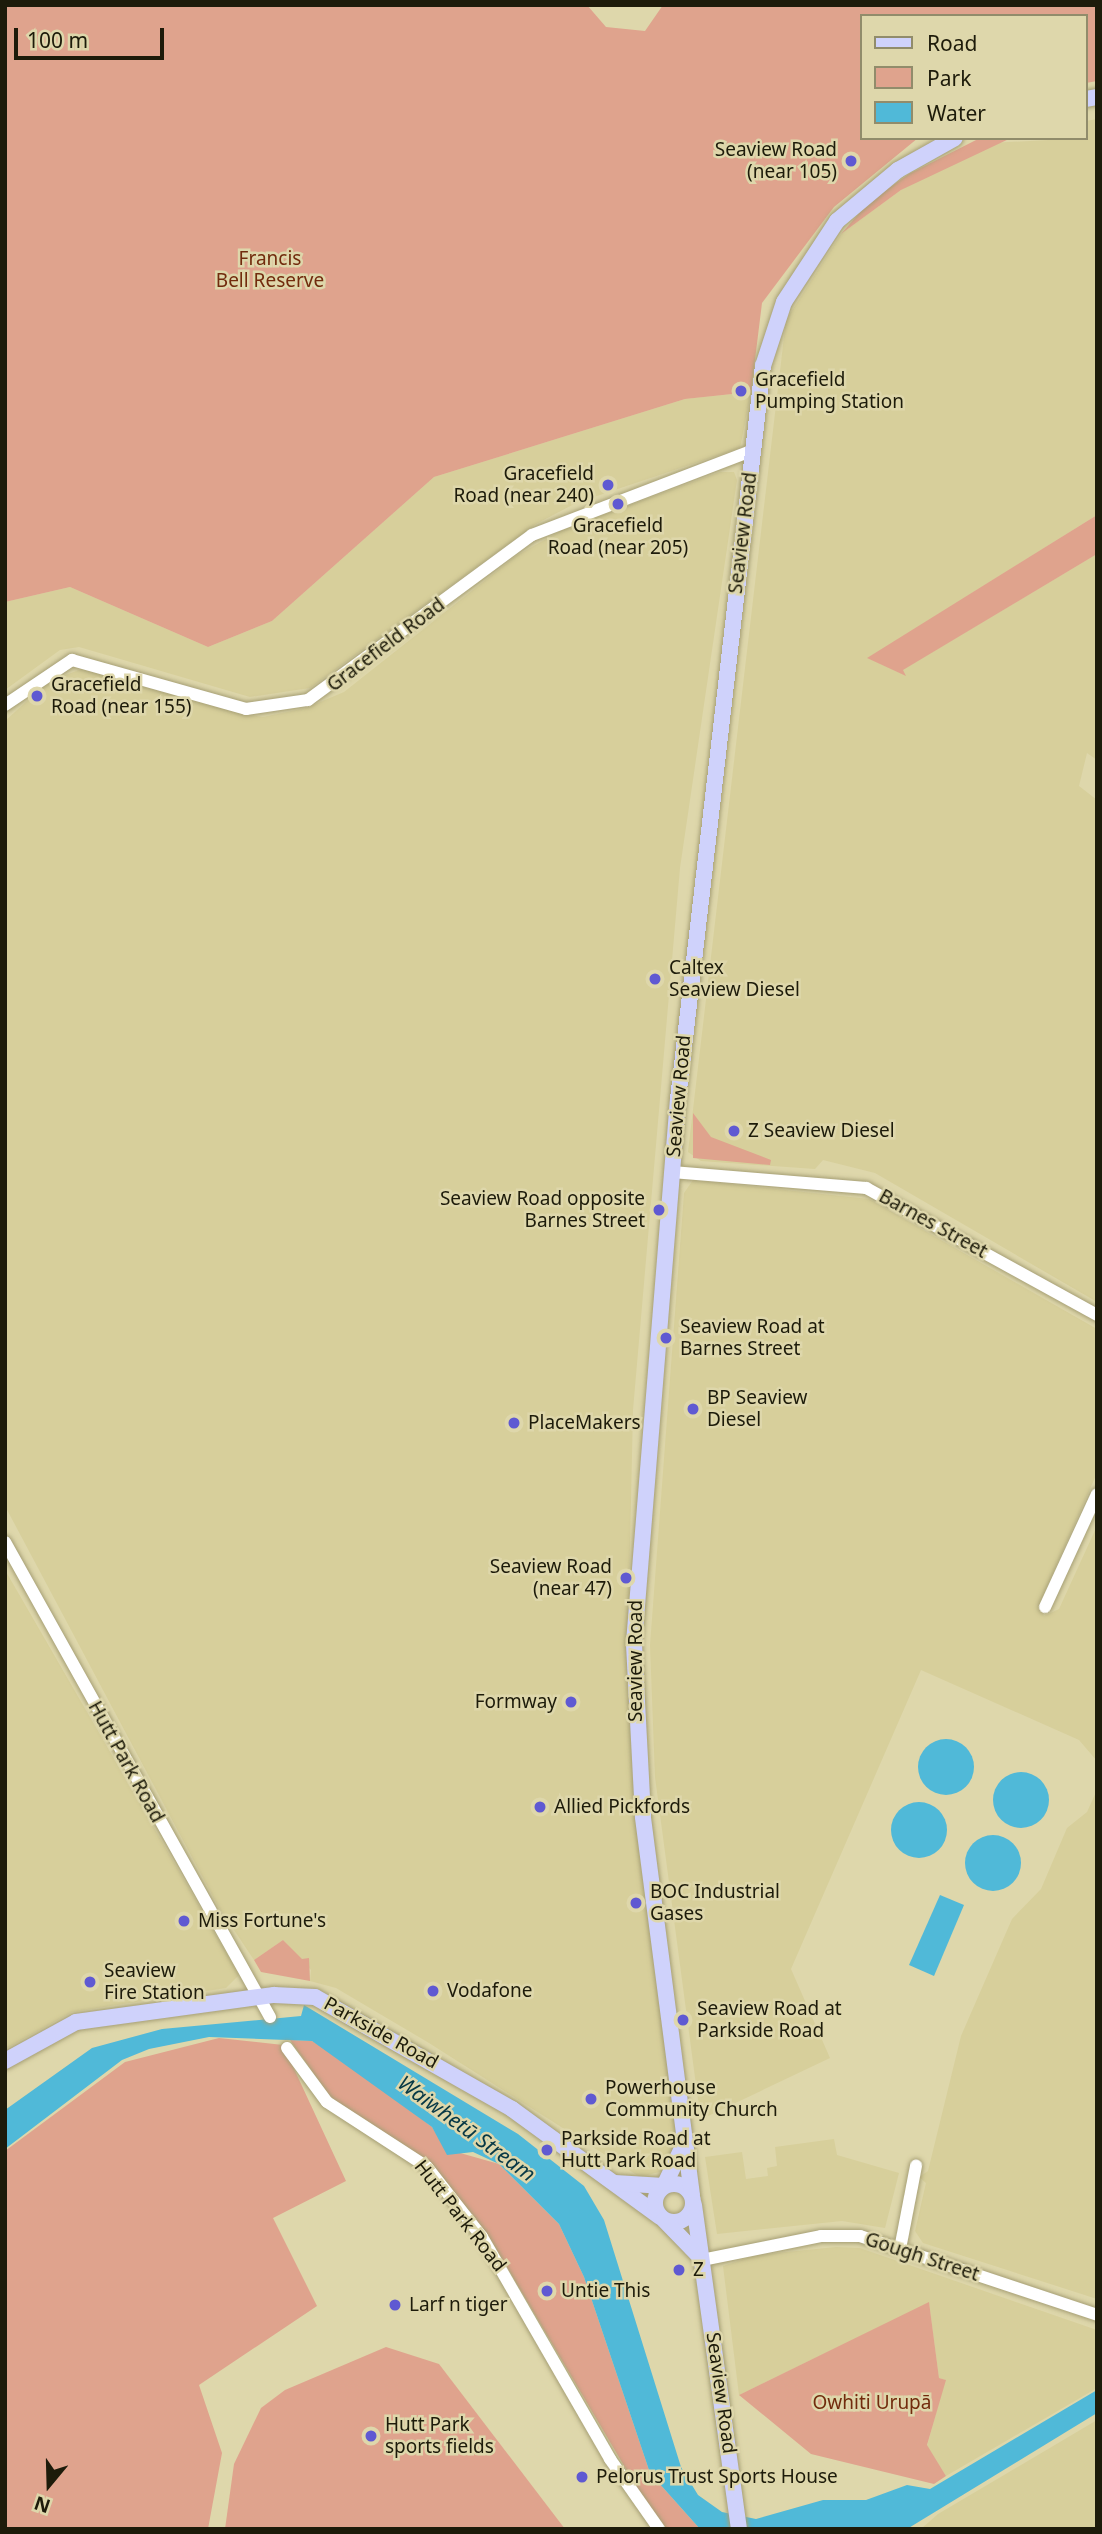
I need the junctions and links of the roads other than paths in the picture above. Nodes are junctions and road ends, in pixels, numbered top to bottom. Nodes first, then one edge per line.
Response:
1 (952, 140) edge
2 (754, 450) junction
3 (5, 705) edge
4 (671, 1172) junction
5 (1097, 1315) edge
6 (1097, 1494) edge
7 (5, 1542) edge
8 (1045, 1607) dead end
9 (261, 1996) junction
10 (270, 2017) dead end
11 (287, 2048) dead end
12 (5, 2061) edge
13 (686, 2136) junction
14 (916, 2166) dead end
15 (608, 2182) junction
16 (664, 2186) junction
17 (693, 2200) junction
18 (662, 2218) junction
19 (900, 2249) junction
20 (701, 2259) junction
21 (1097, 2315) edge
22 (659, 2529) edge
23 (739, 2529) edge

1 - 2 main road, Seaview Road
2 - 3 street, Gracefield Road
2 - 4 main road, Seaview Road
4 - 5 street, Barnes Street
4 - 13 main road, Seaview Road
6 - 8 street
7 - 9 street, Hutt Park Road
9 - 10 street, Hutt Park Road
9 - 12 main road, Parkside Road
9 - 15 main road, Parkside Road
11 - 22 street, Hutt Park Road
13 - 16 main road
13 - 17 main road, Seaview Road
14 - 19 street
15 - 16 main road
15 - 18 main road, Parkside Road
16 - 17 main road
16 - 18 main road
17 - 18 main road
17 - 20 main road, Seaview Road
18 - 20 main road
19 - 20 street, Gough Street
19 - 21 street, Gough Street
20 - 23 main road, Seaview Road

